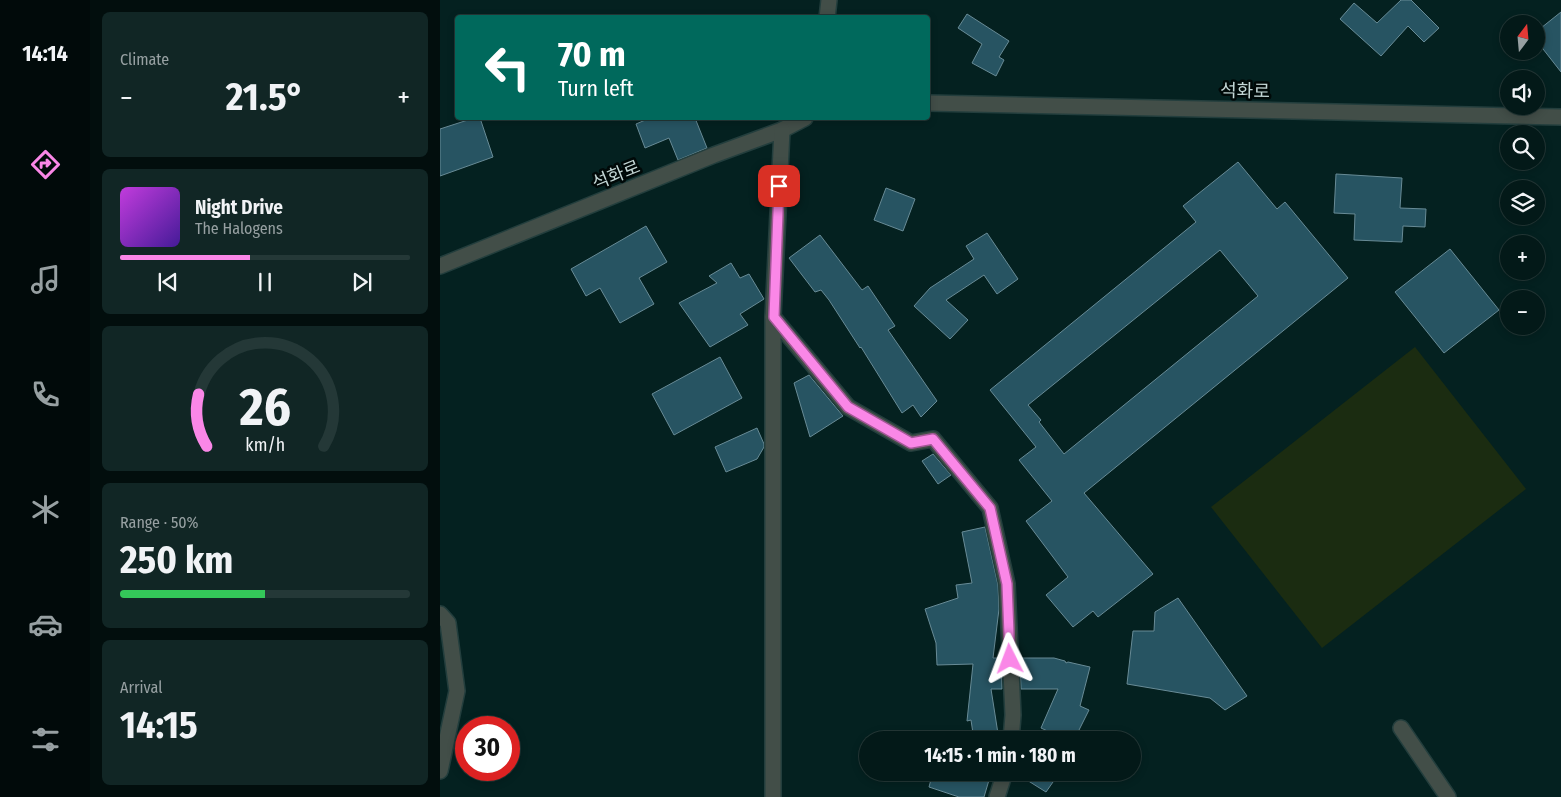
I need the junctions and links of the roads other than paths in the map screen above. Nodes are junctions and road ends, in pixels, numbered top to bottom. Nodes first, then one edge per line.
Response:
1 (829, 0) edge
2 (827, 15) edge
3 (930, 103) edge
4 (1561, 117) edge
5 (801, 120) edge
6 (782, 130) junction
7 (440, 266) edge
8 (774, 317) junction
9 (440, 614) edge
10 (1401, 728) dead end
11 (1012, 731) edge
12 (440, 771) edge
13 (1003, 781) edge
14 (773, 797) edge
15 (997, 797) edge
16 (1448, 797) edge

1 - 2 street
3 - 4 street, 석화로
5 - 6 street, 석화로
6 - 7 street, 석화로
6 - 8 street
8 - 11 street
8 - 14 street
9 - 12 street
10 - 16 street
13 - 15 street

